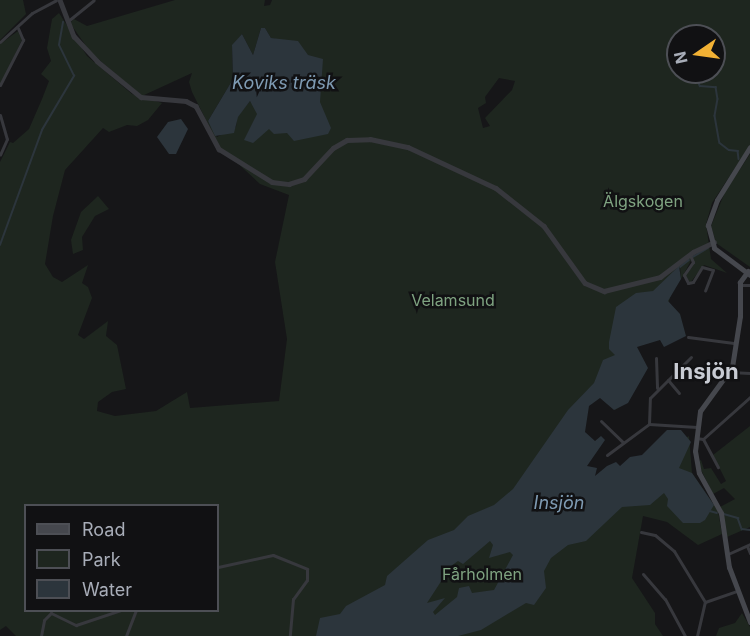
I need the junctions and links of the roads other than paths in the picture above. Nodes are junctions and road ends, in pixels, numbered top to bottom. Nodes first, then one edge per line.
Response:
1 (58, 0) edge
2 (94, 0) edge
3 (67, 22) junction
4 (18, 28) junction
5 (0, 42) edge
6 (0, 86) edge
7 (0, 115) edge
8 (750, 147) edge
9 (0, 155) edge
10 (712, 243) junction
11 (691, 257) junction
12 (749, 273) edge
13 (740, 285) junction
14 (750, 285) edge
15 (705, 291) dead end
16 (688, 337) dead end
17 (736, 344) junction
18 (691, 357) dead end
19 (656, 358) dead end
20 (730, 372) junction
21 (750, 373) edge
22 (668, 380) junction
23 (657, 388) junction
24 (679, 393) dead end
25 (750, 398) edge
26 (601, 421) dead end
27 (650, 424) junction
28 (697, 427) junction
29 (696, 438) junction
30 (703, 439) junction
31 (623, 442) junction
32 (606, 455) dead end
33 (718, 467) dead end
34 (641, 532) dead end
35 (749, 545) edge
36 (750, 553) edge
37 (726, 555) junction
38 (219, 567) edge
39 (643, 574) dead end
40 (737, 591) junction
41 (705, 602) junction
42 (116, 612) edge
43 (135, 612) edge
44 (750, 622) edge
45 (41, 636) edge
46 (126, 636) edge
47 (290, 636) edge
48 (685, 636) edge
49 (697, 636) edge

1 - 3 street
1 - 4 street
2 - 3 street
3 - 11 street
4 - 5 street
4 - 6 street
7 - 9 street
8 - 10 main road
10 - 11 street
10 - 12 main road
11 - 15 street
12 - 13 main road
13 - 14 street
13 - 17 main road
16 - 17 street
17 - 20 main road
18 - 22 street
19 - 23 street
20 - 21 street
20 - 28 main road
22 - 23 street
22 - 24 street
23 - 27 street
25 - 30 street
26 - 31 street
27 - 28 street
27 - 31 street
28 - 29 main road
29 - 30 street
29 - 37 main road
30 - 33 street
31 - 32 street
34 - 41 street
35 - 36 street
35 - 37 street
37 - 40 main road
38 - 47 street
39 - 48 street
40 - 41 street
40 - 44 main road
41 - 49 street
42 - 45 street
43 - 46 street

